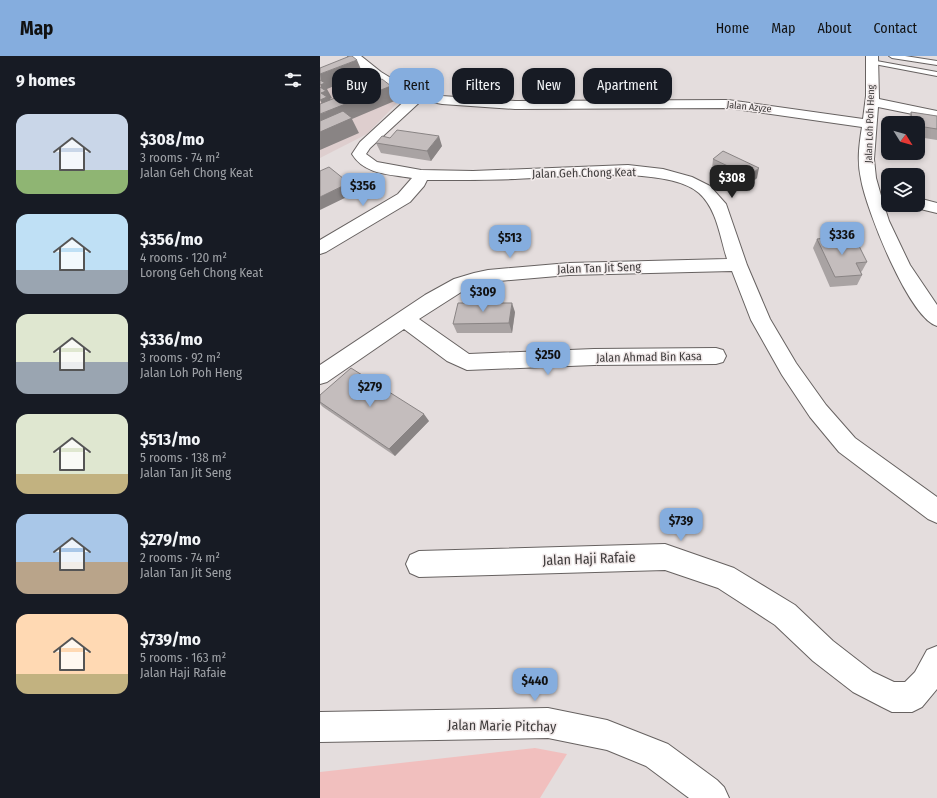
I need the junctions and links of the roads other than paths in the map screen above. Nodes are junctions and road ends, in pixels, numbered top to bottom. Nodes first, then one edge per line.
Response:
1 (354, 56) edge
2 (892, 56) edge
3 (872, 59) edge
4 (937, 63) edge
5 (937, 74) edge
6 (389, 83) edge
7 (444, 100) edge
8 (872, 102) junction
9 (408, 104) edge
10 (937, 115) edge
11 (869, 124) junction
12 (421, 175) junction
13 (872, 193) junction
14 (881, 195) edge
15 (925, 205) edge
16 (937, 208) edge
17 (320, 248) edge
18 (738, 264) junction
19 (404, 318) junction
20 (937, 319) edge
21 (716, 356) dead end
22 (320, 376) edge
23 (937, 511) edge
24 (419, 564) dead end
25 (937, 660) edge
26 (320, 727) edge
27 (713, 798) edge

1 - 6 street, Jalan Azyze
2 - 4 lane
3 - 5 lane
3 - 8 street, Jalan Loh Poh Heng
7 - 11 street, Jalan Azyze
8 - 10 street
8 - 11 street, Jalan Loh Poh Heng
9 - 12 street, Jalan Geh Chong Keat
11 - 13 street, Jalan Loh Poh Heng
12 - 17 street
12 - 18 street, Jalan Geh Chong Keat
13 - 14 street
13 - 20 street, Jalan Loh Poh Heng
15 - 16 street
18 - 19 street, Jalan Tan Jit Seng
18 - 23 street, Jalan Geh Chong Keat
19 - 21 street, Jalan Ahmad Bin Kasa
19 - 22 street, Jalan Tan Jit Seng
24 - 25 street, Jalan Haji Rafaie
26 - 27 street, Jalan Marie Pitchay

